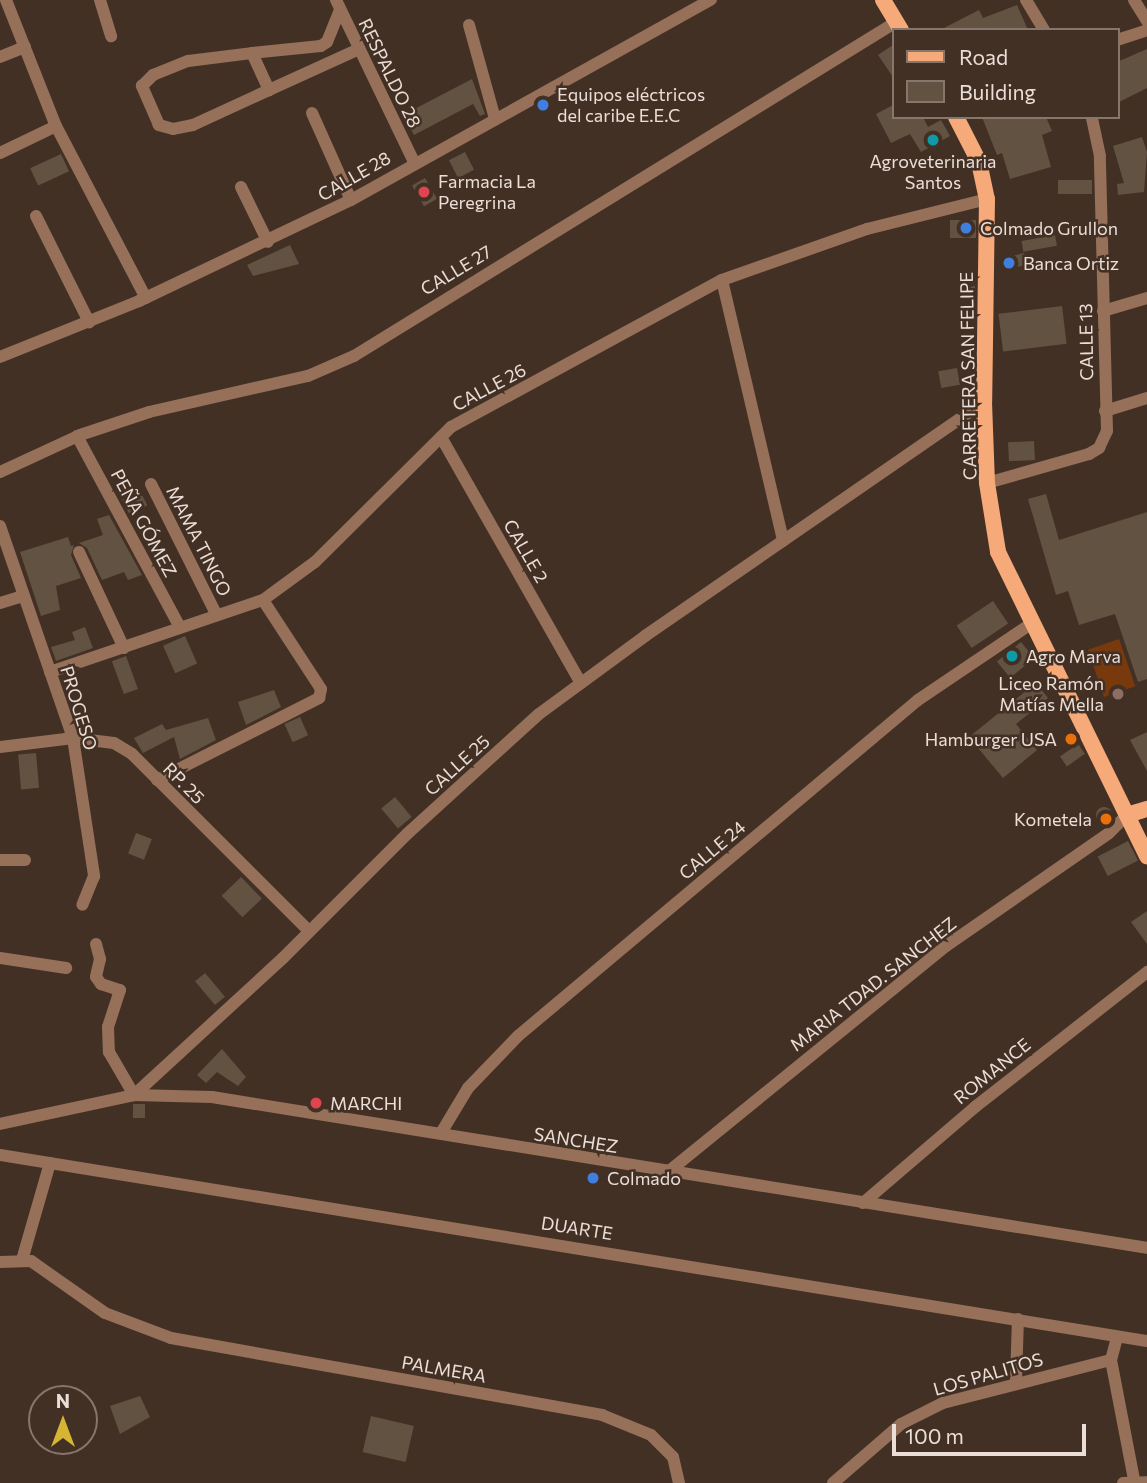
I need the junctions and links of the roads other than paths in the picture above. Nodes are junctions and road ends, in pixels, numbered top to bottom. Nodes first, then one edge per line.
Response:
1 (6, 0) edge
2 (100, 0) edge
3 (712, 0) edge
4 (884, 0) edge
5 (1026, 0) edge
6 (1134, 0) edge
7 (338, 4) edge
8 (1147, 21) edge
9 (469, 25) dead end
10 (899, 26) edge
11 (1043, 28) edge
12 (892, 30) edge
13 (1147, 30) edge
14 (111, 36) dead end
15 (1119, 39) edge
16 (25, 47) junction
17 (359, 49) junction
18 (252, 53) junction
19 (0, 57) edge
20 (269, 90) junction
21 (312, 113) dead end
22 (495, 119) junction
23 (957, 119) edge
24 (1092, 119) edge
25 (56, 126) junction
26 (0, 153) edge
27 (414, 162) junction
28 (241, 187) dead end
29 (987, 199) junction
30 (351, 200) junction
31 (36, 216) dead end
32 (268, 242) junction
33 (722, 280) junction
34 (146, 298) junction
35 (1147, 298) edge
36 (1103, 311) junction
37 (89, 321) junction
38 (0, 357) edge
39 (1147, 398) edge
40 (984, 402) junction
41 (1105, 411) junction
42 (77, 436) junction
43 (441, 437) junction
44 (0, 472) edge
45 (987, 483) junction
46 (151, 484) dead end
47 (0, 526) edge
48 (783, 541) junction
49 (79, 552) dead end
50 (23, 596) junction
51 (263, 600) junction
52 (0, 603) edge
53 (216, 614) junction
54 (1032, 623) junction
55 (180, 627) junction
56 (124, 648) junction
57 (50, 672) junction
58 (581, 683) junction
59 (73, 738) junction
60 (0, 747) edge
61 (157, 780) junction
62 (1147, 809) edge
63 (1136, 823) edge
64 (1147, 856) edge
65 (0, 860) edge
66 (25, 860) dead end
67 (82, 905) dead end
68 (309, 931) junction
69 (96, 944) dead end
70 (0, 958) edge
71 (66, 968) dead end
72 (1147, 972) edge
73 (134, 1095) junction
74 (0, 1124) edge
75 (441, 1133) junction
76 (0, 1155) edge
77 (50, 1163) junction
78 (668, 1172) junction
79 (863, 1203) junction
80 (1147, 1248) edge
81 (22, 1260) junction
82 (0, 1262) edge
83 (1018, 1319) junction
84 (1117, 1338) junction
85 (1147, 1341) edge
86 (1111, 1360) junction
87 (1016, 1381) junction
88 (1135, 1482) edge
89 (679, 1483) edge
90 (833, 1483) edge

1 - 16 street
2 - 14 street
3 - 22 street, CALLE 28
4 - 10 main road
5 - 11 street
6 - 8 street
7 - 17 street, RESPALDO 28
7 - 18 street
9 - 22 street
12 - 42 street, CALLE 27
13 - 15 street
16 - 19 street
16 - 25 street
17 - 20 street
17 - 27 street, RESPALDO 28
18 - 20 street
18 - 20 street
21 - 30 street
22 - 27 street, CALLE 28
23 - 29 main road, CARRETERA SAN FELIPE
24 - 36 street, CALLE 13
25 - 26 street
25 - 34 street
27 - 30 street, CALLE 28
28 - 32 street
29 - 33 street, CALLE 26
29 - 40 main road, CARRETERA SAN FELIPE
30 - 32 street, CALLE 28
31 - 37 street
32 - 34 street, CALLE 28
33 - 43 street, CALLE 26
33 - 48 street
34 - 37 street, CALLE 28
35 - 36 street
36 - 41 street, CALLE 13
37 - 38 street, CALLE 28
39 - 41 street
40 - 45 main road, CARRETERA SAN FELIPE
40 - 48 street, CALLE 25
41 - 45 street, CALLE 13
42 - 44 street, CALLE 27
42 - 55 street, PEÑA GÓMEZ
43 - 51 street, CALLE 26
43 - 58 street, CALLE 2
45 - 54 main road, CARRETERA SAN FELIPE
46 - 53 street, MAMA TINGO
47 - 50 street, PROGESO
48 - 58 street, CALLE 25
49 - 56 street
50 - 52 street
50 - 57 street, PROGESO
51 - 53 street, CALLE 26
51 - 61 street
53 - 55 street, CALLE 26
54 - 63 main road, CARRETERA SAN FELIPE
54 - 75 street, CALLE 24
55 - 56 street, CALLE 26
56 - 57 street, CALLE 26
57 - 59 street, PROGESO
58 - 68 street, CALLE 25
59 - 60 street, RP. 25
59 - 61 street, RP. 25
59 - 67 street, PROGESO
61 - 68 street, RP. 25
62 - 63 main road
63 - 64 main road, CARRETERA SAN FELIPE
63 - 78 street, MARIA TDAD. SANCHEZ
65 - 66 street
68 - 73 street, CALLE 25
69 - 73 street
70 - 71 street
72 - 79 street, ROMANCE
73 - 74 street, SANCHEZ
73 - 75 street, SANCHEZ
75 - 78 street, SANCHEZ
76 - 77 street, DUARTE
77 - 81 street
77 - 83 street, DUARTE
78 - 79 street, SANCHEZ
79 - 80 street, SANCHEZ
81 - 82 street
81 - 89 street, PALMERA
83 - 84 street, DUARTE
83 - 87 street
84 - 85 street, DUARTE
84 - 86 street
86 - 87 street, LOS PALITOS
86 - 88 street
87 - 90 street, LOS PALITOS

